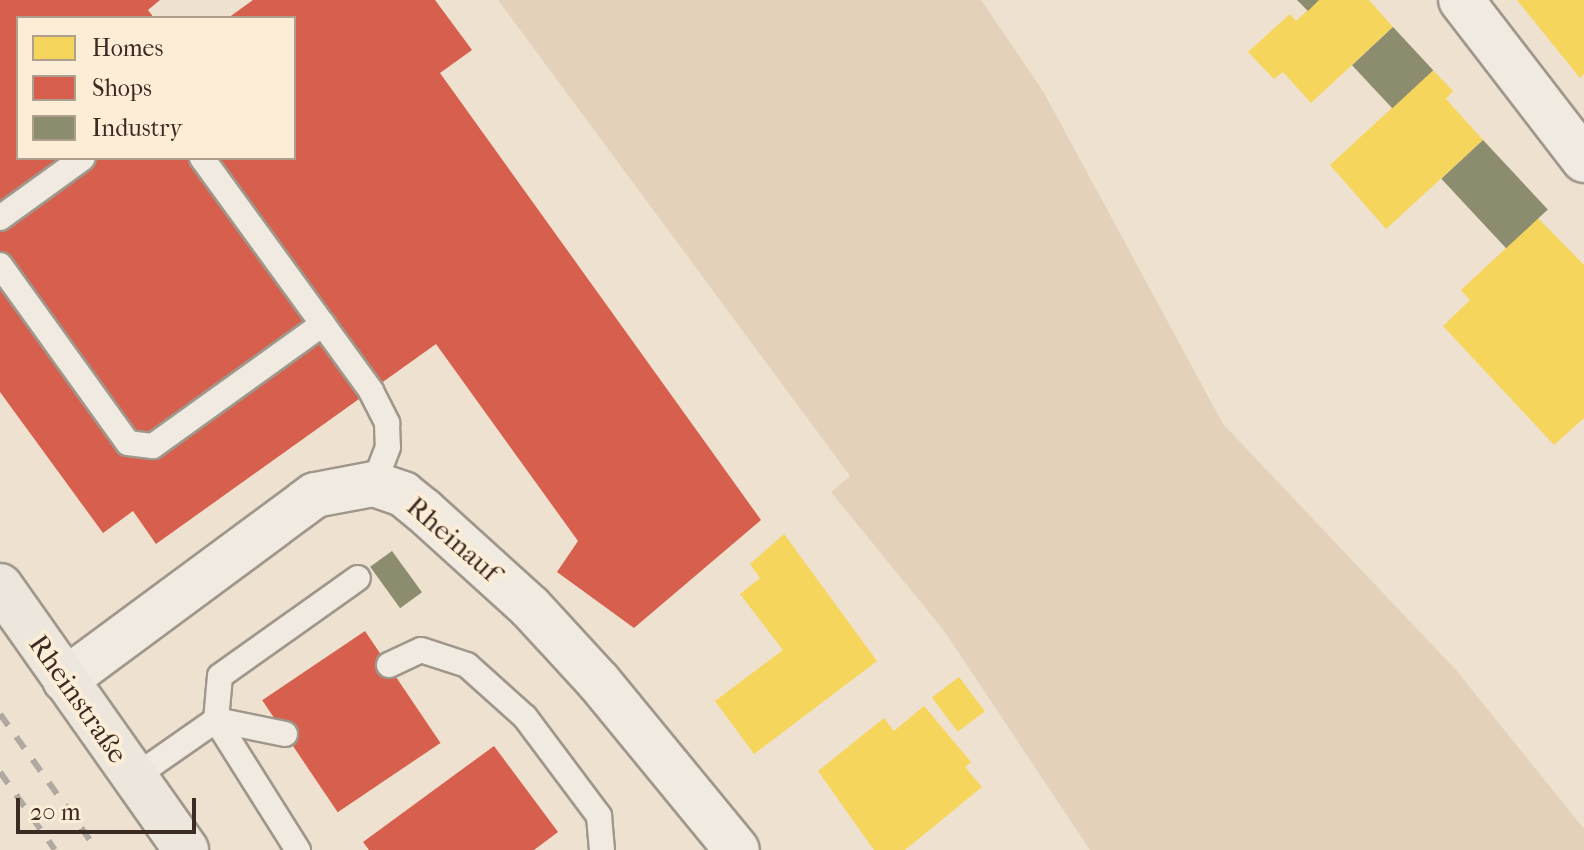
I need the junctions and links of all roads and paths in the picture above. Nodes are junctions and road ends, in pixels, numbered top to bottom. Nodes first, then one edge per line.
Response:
1 (1461, 0) edge
2 (80, 160) edge
3 (203, 160) edge
4 (1584, 160) edge
5 (0, 218) edge
6 (0, 265) edge
7 (323, 324) junction
8 (374, 484) junction
9 (358, 578) dead end
10 (0, 586) edge
11 (389, 665) dead end
12 (65, 680) junction
13 (216, 720) junction
14 (285, 734) dead end
15 (133, 778) junction
16 (186, 850) edge
17 (298, 850) edge
18 (602, 850) edge
19 (737, 850) edge

1 - 4 street
2 - 5 lane
3 - 7 lane
6 - 7 lane
7 - 8 lane
8 - 12 street, Rheinauf
8 - 19 street, Rheinauf
9 - 13 lane
10 - 12 main road, Rheinstraße
11 - 18 lane
12 - 15 main road, Rheinstraße
13 - 14 lane
13 - 15 lane
13 - 17 lane
15 - 16 main road, Rheinstraße

